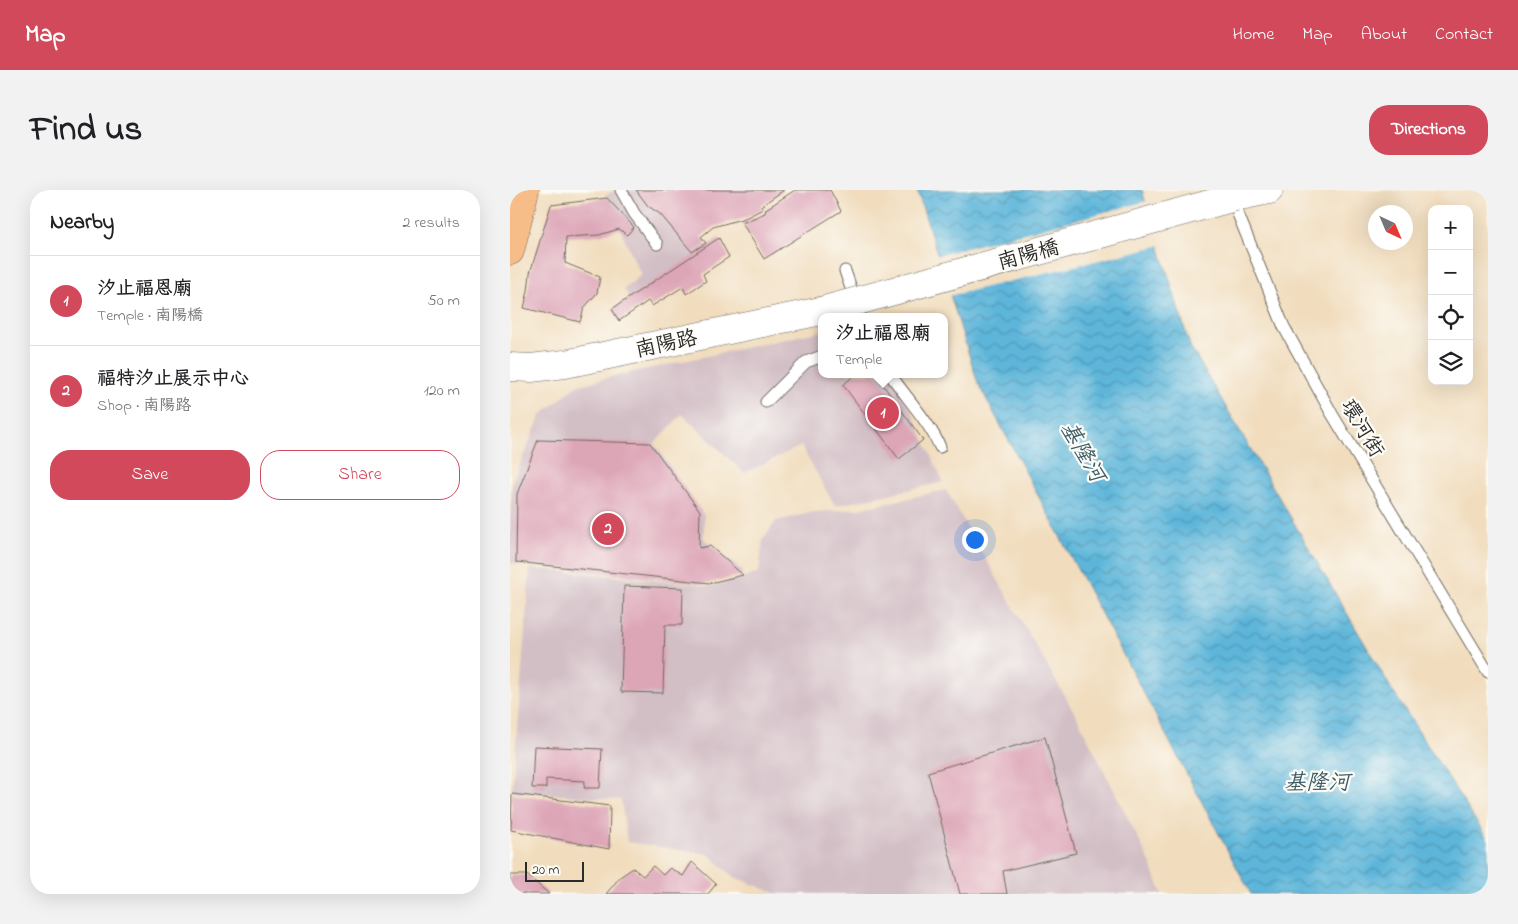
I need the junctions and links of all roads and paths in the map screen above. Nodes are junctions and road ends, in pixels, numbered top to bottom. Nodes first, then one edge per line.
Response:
1 (525, 190) edge
2 (621, 190) edge
3 (1269, 190) edge
4 (1234, 194) edge
5 (657, 244) dead end
6 (510, 251) edge
7 (845, 272) dead end
8 (822, 311) joint
9 (860, 313) edge
10 (818, 358) edge
11 (510, 367) edge
12 (893, 378) edge
13 (766, 402) dead end
14 (940, 447) dead end
15 (1488, 672) edge

1 - 6 main road
2 - 5 lane
3 - 4 street, 南陽橋
4 - 8 street, 南陽橋, bridge
4 - 15 lane, 環河街
7 - 9 lane
8 - 11 street, 南陽路
10 - 13 lane
12 - 14 lane

